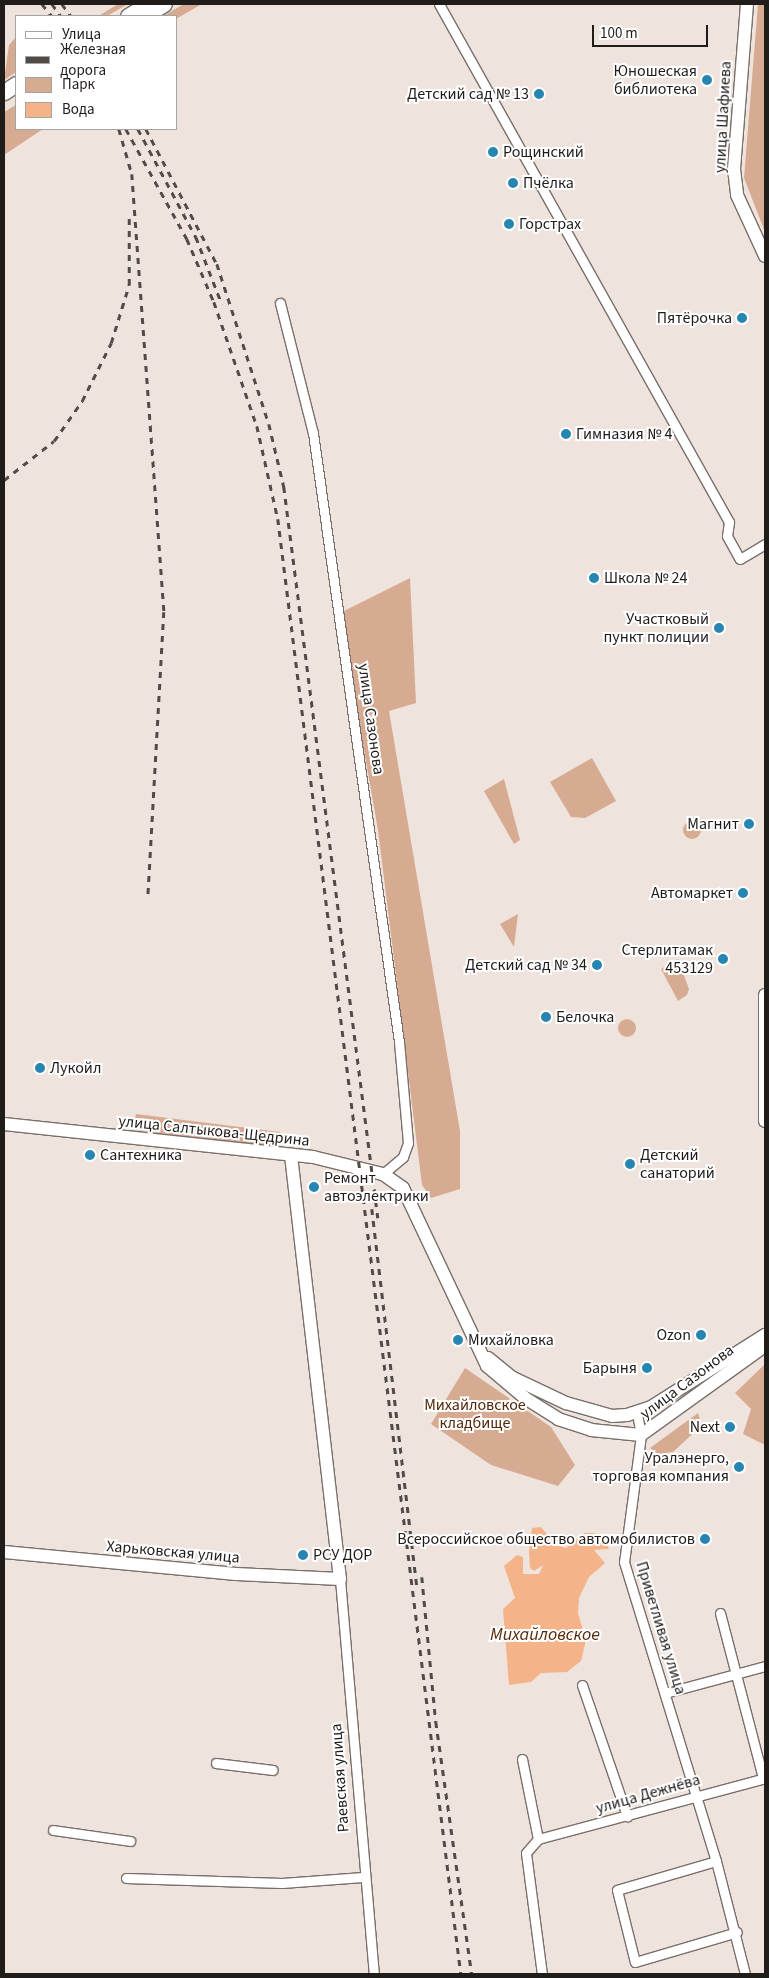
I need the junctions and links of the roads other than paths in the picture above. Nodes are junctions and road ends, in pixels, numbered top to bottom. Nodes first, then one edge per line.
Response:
1 (148, 4) edge
2 (164, 4) edge
3 (439, 4) edge
4 (747, 4) edge
5 (130, 15) edge
6 (146, 15) edge
7 (15, 85) edge
8 (4, 92) edge
9 (15, 95) edge
10 (4, 102) edge
11 (765, 256) edge
12 (280, 303) dead end
13 (765, 544) edge
14 (765, 995) edge
15 (765, 1121) edge
16 (4, 1124) edge
17 (291, 1155) junction
18 (382, 1174) junction
19 (408, 1199) joint
20 (764, 1337) edge
21 (477, 1348) junction
22 (743, 1352) junction
23 (637, 1414) junction
24 (641, 1435) junction
25 (4, 1552) edge
26 (340, 1579) junction
27 (720, 1613) dead end
28 (765, 1666) edge
29 (736, 1674) junction
30 (582, 1686) dead end
31 (665, 1693) junction
32 (522, 1759) dead end
33 (216, 1763) dead end
34 (273, 1770) dead end
35 (764, 1778) edge
36 (697, 1796) junction
37 (627, 1816) junction
38 (53, 1830) dead end
39 (538, 1839) junction
40 (130, 1841) dead end
41 (716, 1860) junction
42 (363, 1877) junction
43 (126, 1878) dead end
44 (737, 1932) junction
45 (374, 1974) edge
46 (542, 1974) edge
47 (745, 1974) edge

1 - 5 main road
2 - 6 main road
3 - 13 street
4 - 11 main road, улица Шафиева
7 - 8 main road
9 - 10 main road
12 - 18 street, улица Сазонова
14 - 15 main road
16 - 17 main road, улица Салтыкова-Щедрина
17 - 18 main road, улица Салтыкова-Щедрина
17 - 26 main road
18 - 19 main road, улица Салтыкова-Щедрина
19 - 21 main road, улица Сазонова
20 - 22 main road, улица Сазонова
21 - 23 main road, улица Сазонова
21 - 24 main road, улица Сазонова
22 - 23 main road, улица Сазонова
22 - 24 main road, улица Сазонова
23 - 24 street, Приветливая улица
24 - 31 street, Приветливая улица
25 - 26 main road, Харьковская улица
26 - 42 street, Раевская улица
27 - 29 street
28 - 29 street
29 - 31 street
29 - 35 street
30 - 37 street
31 - 36 street, Приветливая улица
32 - 39 street
33 - 34 street
35 - 36 street, улица Дежнёва
36 - 37 street, улица Дежнёва
36 - 41 street, Приветливая улица
37 - 39 street, улица Дежнёва
38 - 40 street
39 - 46 street
41 - 44 street, Приветливая улица
41 - 44 street
42 - 43 street
42 - 45 street, Раевская улица
44 - 47 street, Приветливая улица

